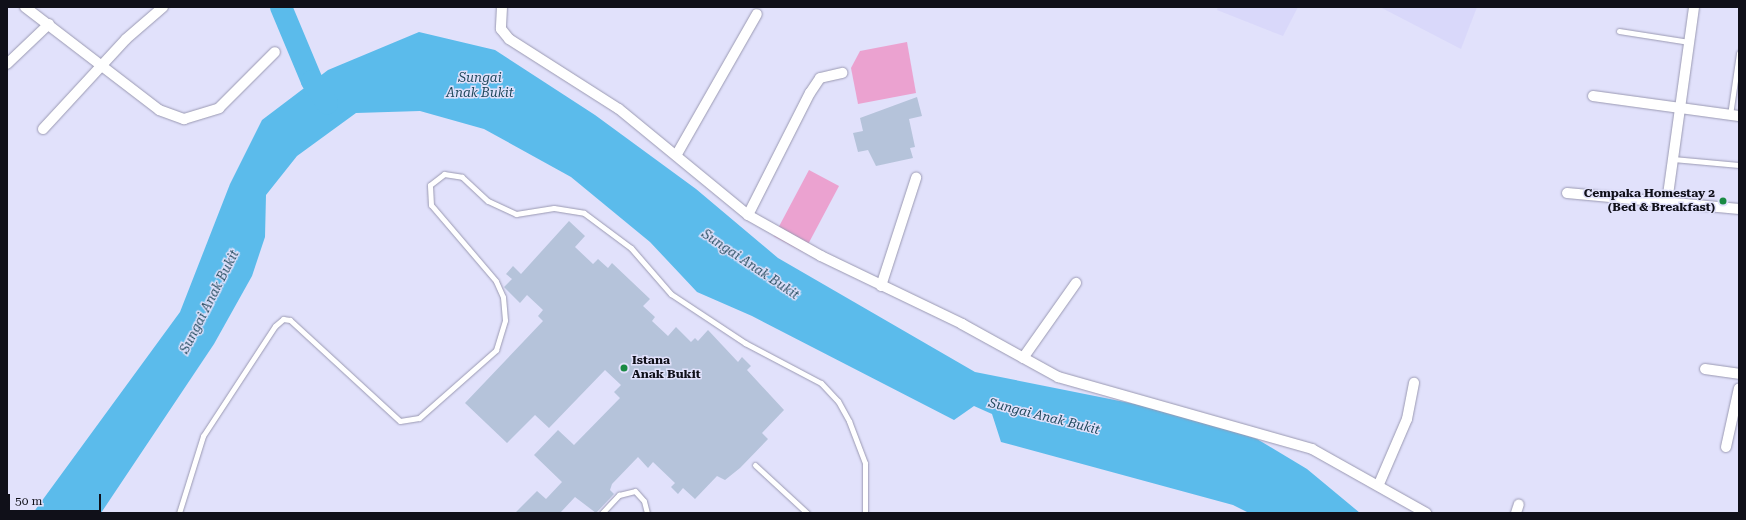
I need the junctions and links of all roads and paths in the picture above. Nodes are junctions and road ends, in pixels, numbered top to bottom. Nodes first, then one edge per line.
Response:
1 (25, 7) edge
2 (163, 7) edge
3 (502, 7) edge
4 (1694, 7) edge
5 (757, 14) dead end
6 (49, 24) junction
7 (1620, 30) dead end
8 (1689, 42) junction
9 (275, 52) dead end
10 (1739, 53) edge
11 (7, 64) edge
12 (102, 64) junction
13 (842, 73) dead end
14 (1593, 96) dead end
15 (1680, 110) junction
16 (1735, 115) edge
17 (42, 129) dead end
18 (677, 154) junction
19 (1673, 159) junction
20 (1739, 165) edge
21 (916, 178) dead end
22 (1567, 193) dead end
23 (1667, 202) junction
24 (1739, 208) edge
25 (748, 215) junction
26 (1076, 283) dead end
27 (881, 286) junction
28 (1023, 358) junction
29 (1705, 369) dead end
30 (1739, 374) edge
31 (1414, 384) dead end
32 (1739, 388) edge
33 (1726, 447) dead end
34 (756, 465) dead end
35 (1379, 484) junction
36 (179, 513) edge
37 (602, 513) edge
38 (647, 513) edge
39 (806, 513) edge
40 (865, 513) edge
41 (1426, 513) edge

1 - 6 street
2 - 12 street
3 - 18 street
4 - 8 street
5 - 18 street
6 - 11 street
6 - 12 street
7 - 8 lane
8 - 15 street
9 - 12 street
10 - 16 lane
12 - 17 street
13 - 25 street
14 - 15 street
15 - 16 street
15 - 19 street
18 - 25 street
19 - 20 lane
19 - 23 street
21 - 27 street
22 - 23 street
23 - 24 street
25 - 27 street
26 - 28 street
27 - 28 street
28 - 35 street
29 - 30 street
31 - 35 street
32 - 33 street
34 - 39 lane
35 - 41 street
36 - 40 lane
37 - 38 lane

